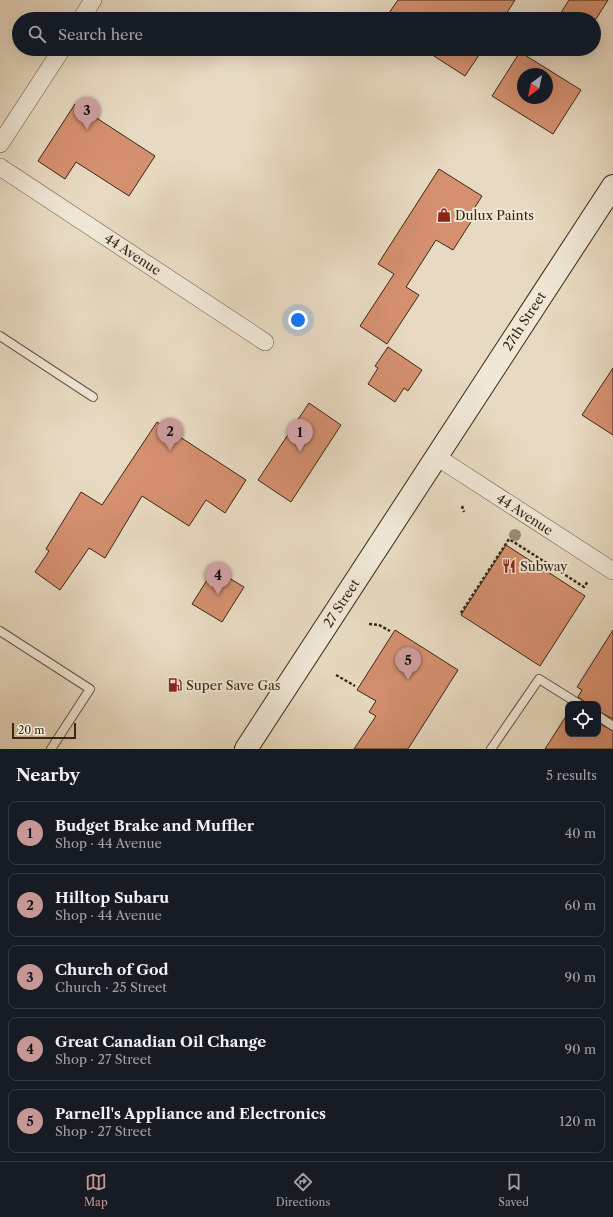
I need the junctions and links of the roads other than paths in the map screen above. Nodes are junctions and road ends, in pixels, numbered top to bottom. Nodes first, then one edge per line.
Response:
1 (93, 0) edge
2 (85, 12) edge
3 (57, 56) edge
4 (0, 144) edge
5 (0, 167) edge
6 (613, 186) edge
7 (0, 336) edge
8 (265, 342) dead end
9 (93, 397) dead end
10 (437, 457) junction
11 (613, 571) edge
12 (0, 631) edge
13 (574, 701) edge
14 (601, 718) edge
15 (613, 726) edge
16 (50, 749) edge
17 (246, 749) edge
18 (491, 749) edge

1 - 2 street
3 - 4 street
5 - 8 street, 44 Avenue
6 - 10 main road, 27th Street
7 - 9 lane
10 - 11 street, 44 Avenue
10 - 17 main road, 27 Street
12 - 16 lane
13 - 18 lane
14 - 15 lane

